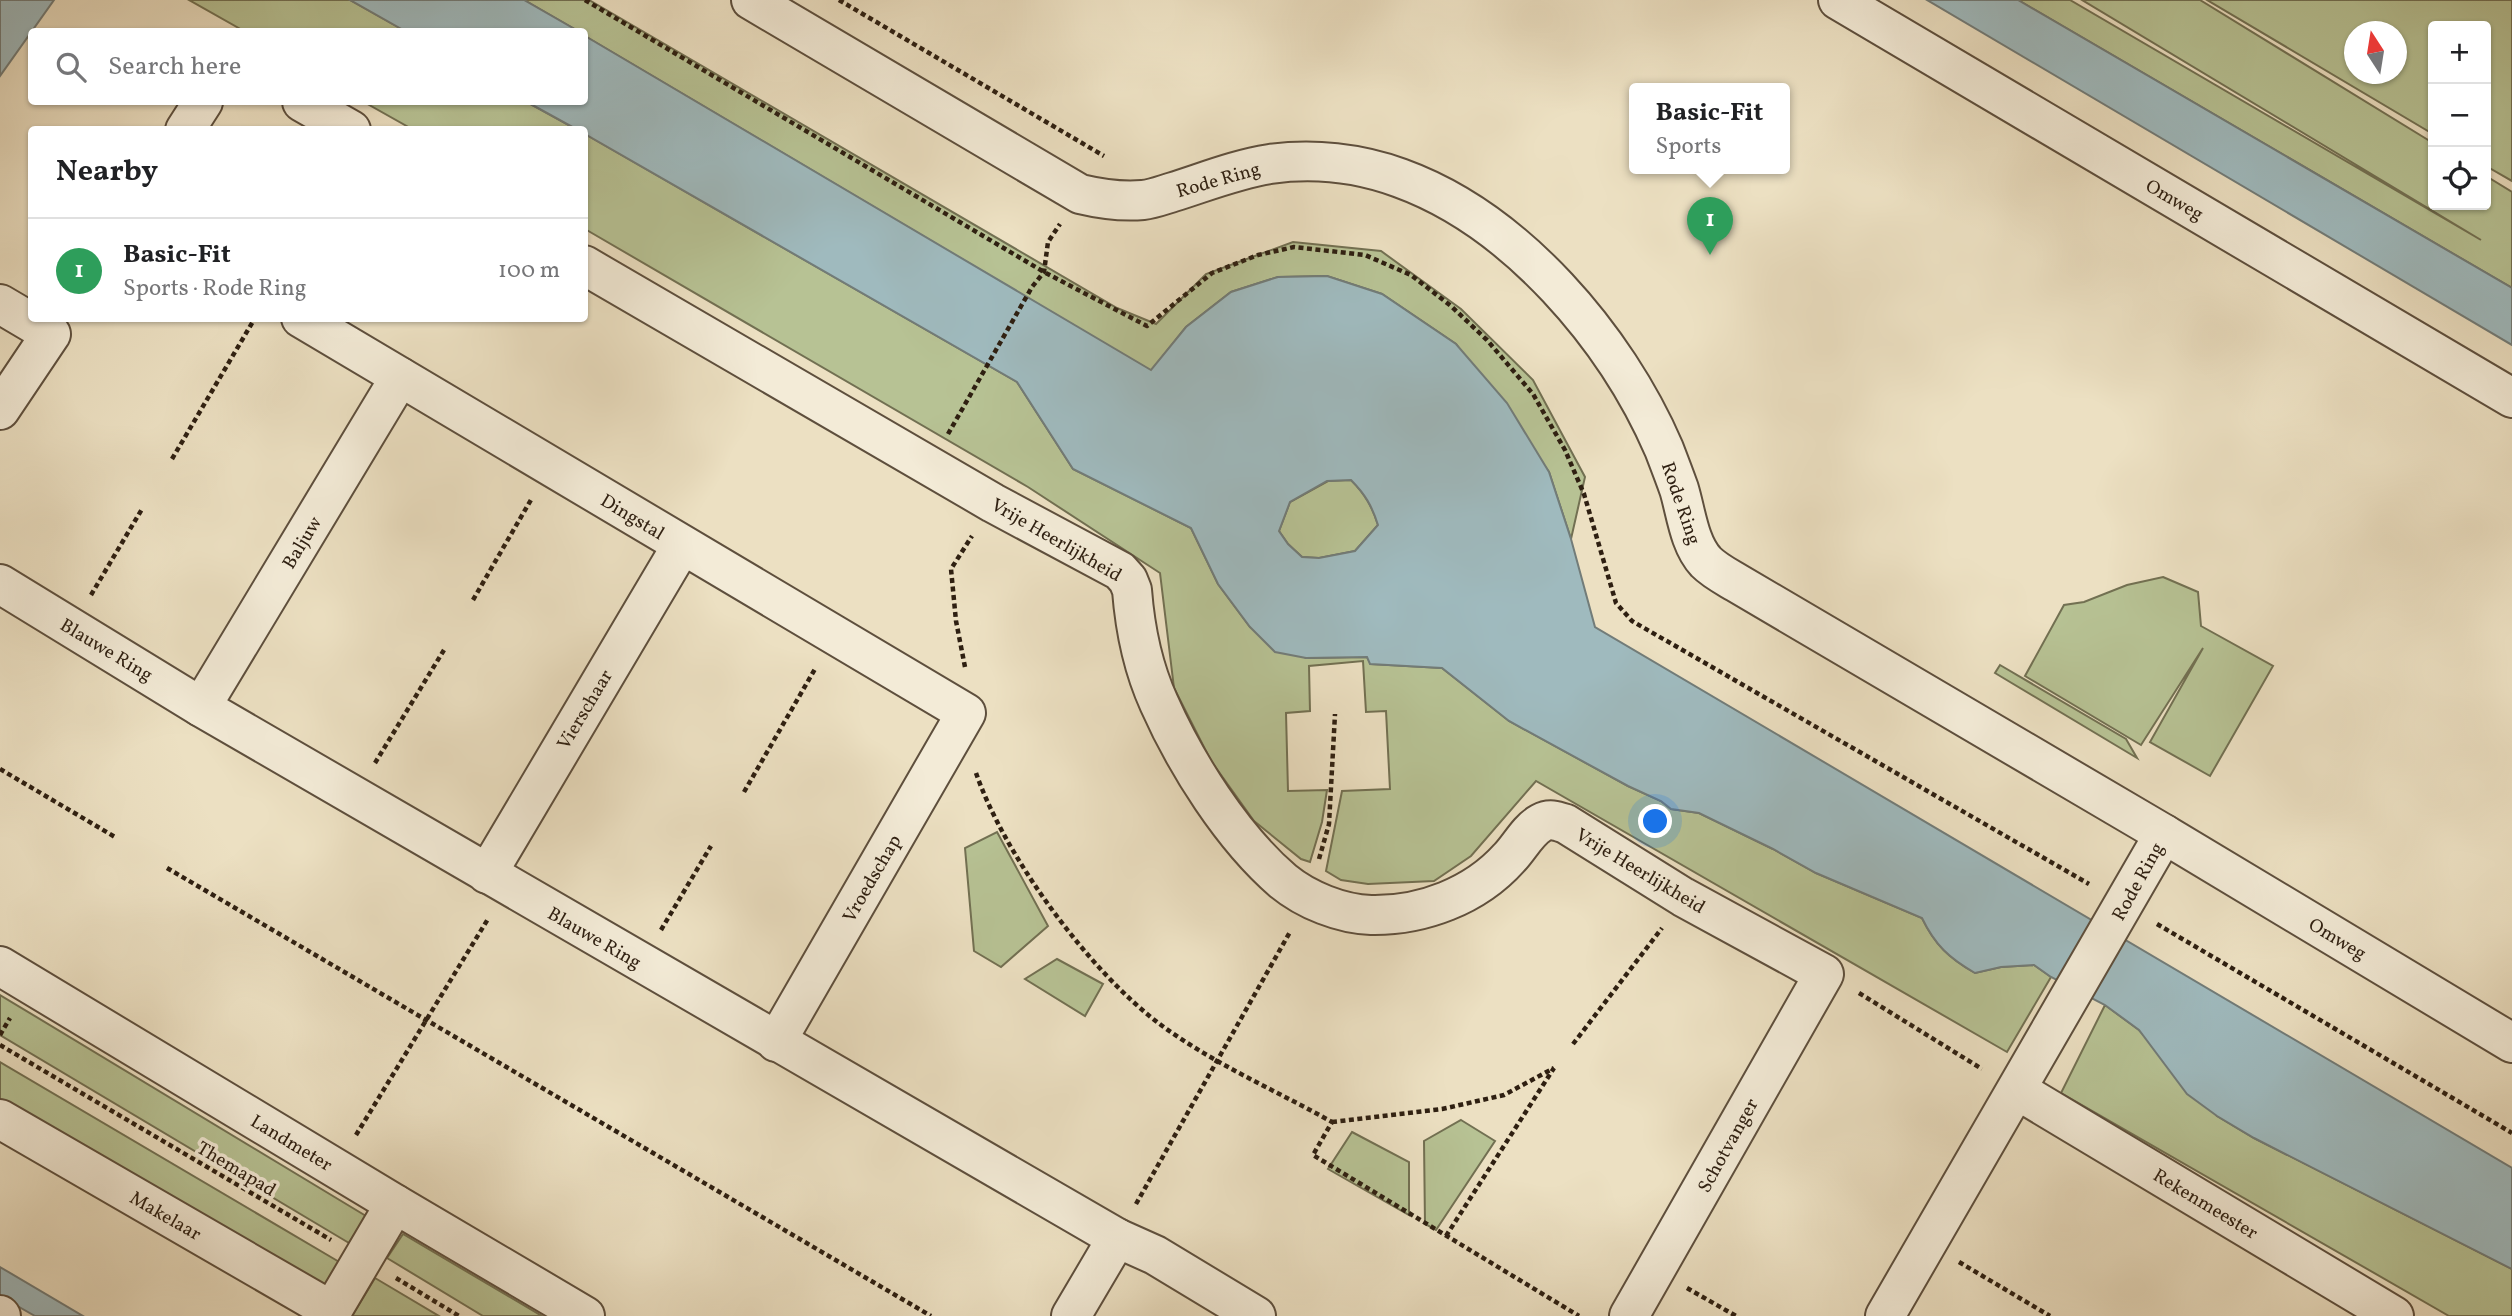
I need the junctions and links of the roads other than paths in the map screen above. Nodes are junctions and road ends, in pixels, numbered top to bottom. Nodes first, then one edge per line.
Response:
1 (751, 0) edge
2 (1838, 0) edge
3 (201, 105) edge
4 (307, 105) edge
5 (188, 126) edge
6 (344, 126) edge
7 (588, 267) edge
8 (0, 304) edge
9 (28, 315) edge
10 (308, 322) edge
11 (56, 326) edge
12 (400, 377) junction
13 (2512, 398) edge
14 (0, 410) edge
15 (682, 545) junction
16 (0, 584) edge
17 (201, 707) junction
18 (966, 713) joint
19 (2164, 834) junction
20 (497, 880) junction
21 (0, 966) edge
22 (1836, 981) joint
23 (776, 1042) junction
24 (2512, 1043) edge
25 (2017, 1090) junction
26 (0, 1119) edge
27 (395, 1204) junction
28 (1116, 1238) junction
29 (330, 1313) edge
30 (585, 1316) edge
31 (1071, 1316) edge
32 (1256, 1316) edge
33 (1629, 1316) edge
34 (1885, 1316) edge
35 (2394, 1316) edge

1 - 19 street, Rode Ring
2 - 13 street, Omweg
3 - 5 street
4 - 6 street
7 - 22 street, Vrije Heerlijkheid
8 - 9 street
10 - 12 street, Dingstal
11 - 14 street
12 - 15 street, Dingstal
12 - 17 street, Baljuw
15 - 18 street, Dingstal
15 - 20 street, Vierschaar
16 - 17 street, Blauwe Ring
17 - 20 street, Blauwe Ring
18 - 23 street, Vroedschap
19 - 24 street, Omweg
19 - 25 street, Rode Ring
20 - 23 street, Blauwe Ring
21 - 27 street, Landmeter
22 - 33 street, Schotvanger
23 - 28 street, Blauwe Ring
25 - 34 street, Rode Ring
25 - 35 street, Rekenmeester
26 - 29 street, Makelaar
27 - 29 street
27 - 30 street, Landmeter
28 - 31 street
28 - 32 street, Blauwe Ring

